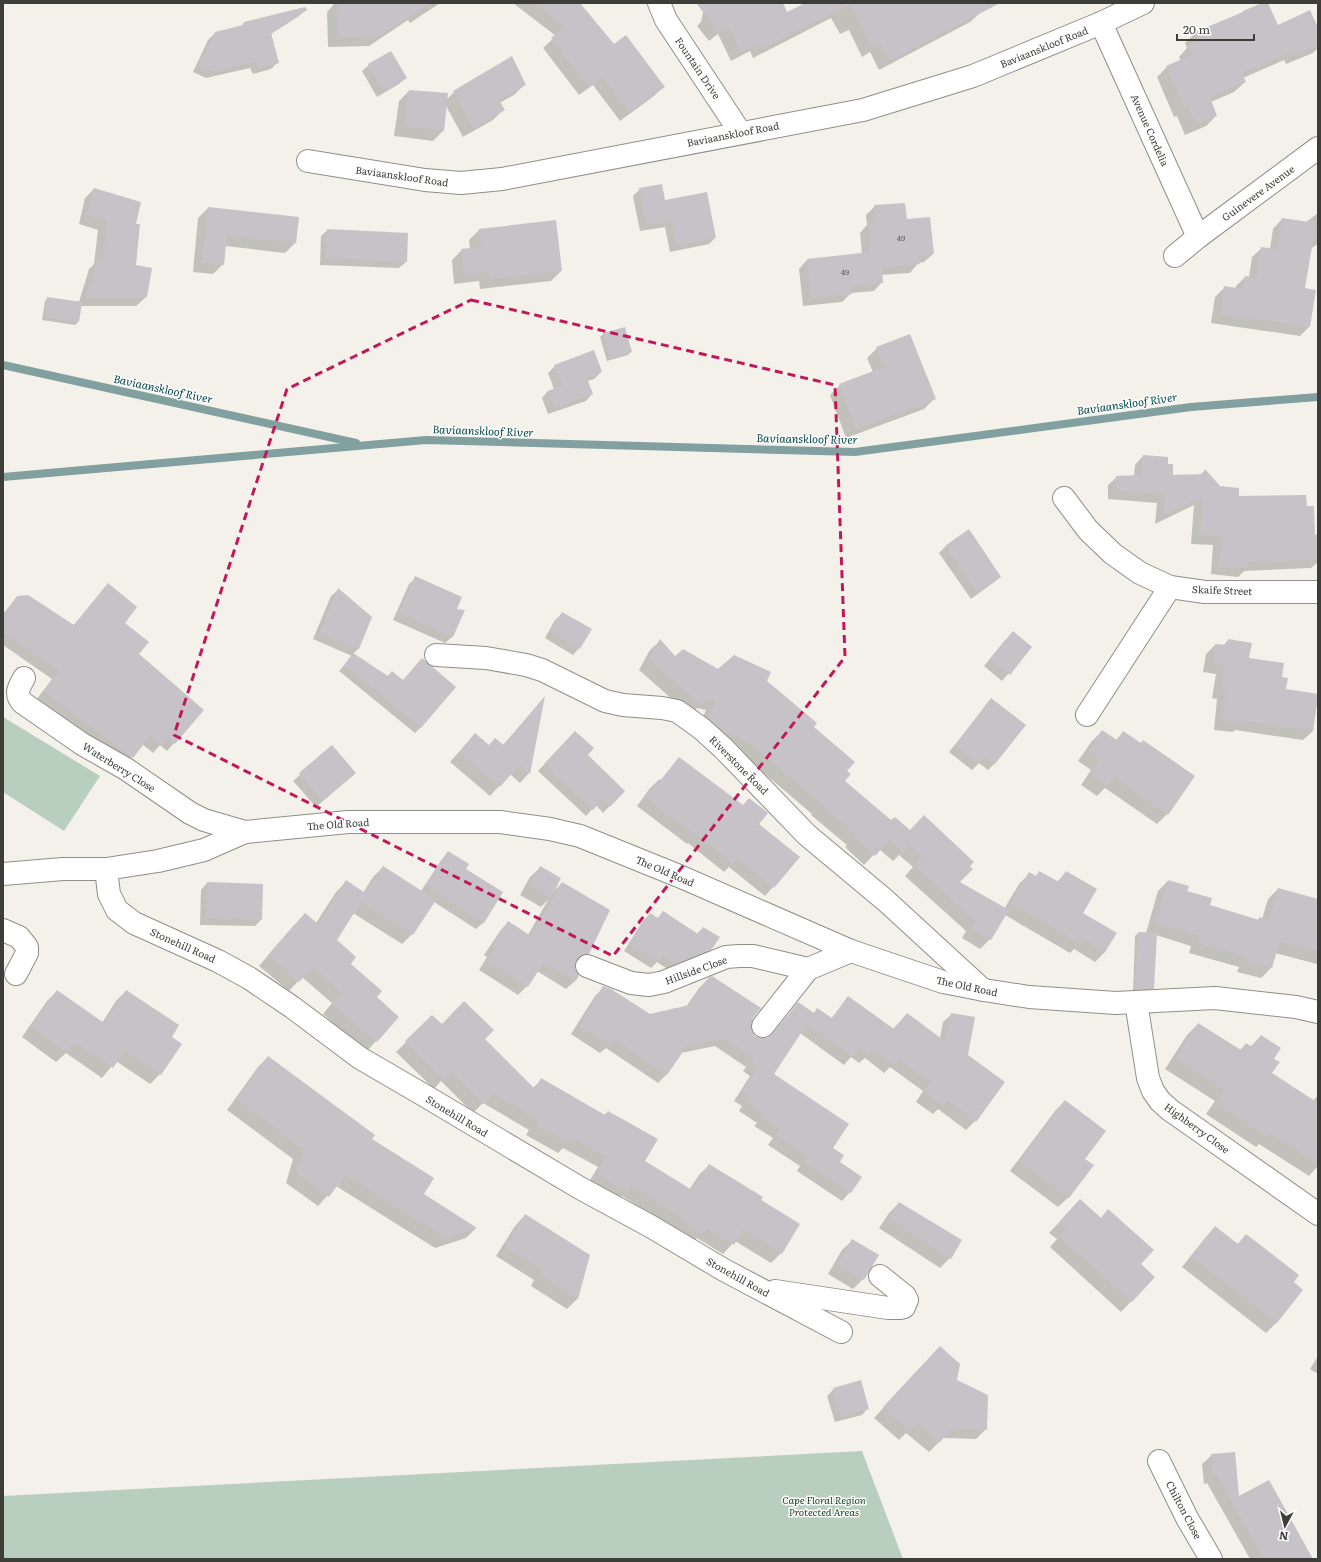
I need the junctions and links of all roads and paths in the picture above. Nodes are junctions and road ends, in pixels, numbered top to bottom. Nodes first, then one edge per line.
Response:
1 (659, 3) edge
2 (1143, 3) edge
3 (1101, 23) junction
4 (740, 132) junction
5 (1318, 148) edge
6 (308, 161) dead end
7 (1198, 237) junction
8 (1175, 256) dead end
9 (1064, 498) dead end
10 (1170, 587) junction
11 (1318, 592) edge
12 (436, 656) dead end
13 (24, 678) dead end
14 (1086, 715) dead end
15 (245, 832) junction
16 (106, 869) junction
17 (3, 874) edge
18 (3, 930) edge
19 (851, 951) junction
20 (587, 966) dead end
21 (808, 969) junction
22 (16, 974) dead end
23 (984, 990) junction
24 (1136, 1002) junction
25 (1318, 1012) edge
26 (763, 1026) dead end
27 (1318, 1214) edge
28 (880, 1276) dead end
29 (758, 1288) junction
30 (841, 1332) dead end
31 (1159, 1461) dead end
32 (1211, 1559) edge

1 - 4 street, Fountain Drive
2 - 3 street, Baviaanskloof Road
3 - 4 street, Baviaanskloof Road
3 - 7 street, Avenue Cordelia
4 - 6 street, Baviaanskloof Road
5 - 7 street, Guinevere Avenue
7 - 8 street, Guinevere Avenue
9 - 10 street, Skaife Street
10 - 11 street, Skaife Street
10 - 14 street
12 - 23 street, Riverstone Road
13 - 15 street, Waterberry Close
15 - 16 street, The Old Road
15 - 19 street, The Old Road
16 - 17 street, The Old Road
16 - 29 street, Stonehill Road
18 - 22 street
19 - 21 street
19 - 23 street, The Old Road
20 - 21 street, Hillside Close
21 - 26 street
23 - 24 street, The Old Road
24 - 25 street, The Old Road
24 - 27 street, Highberry Close
28 - 29 street
29 - 30 street, Stonehill Road
31 - 32 street, Chilton Close

